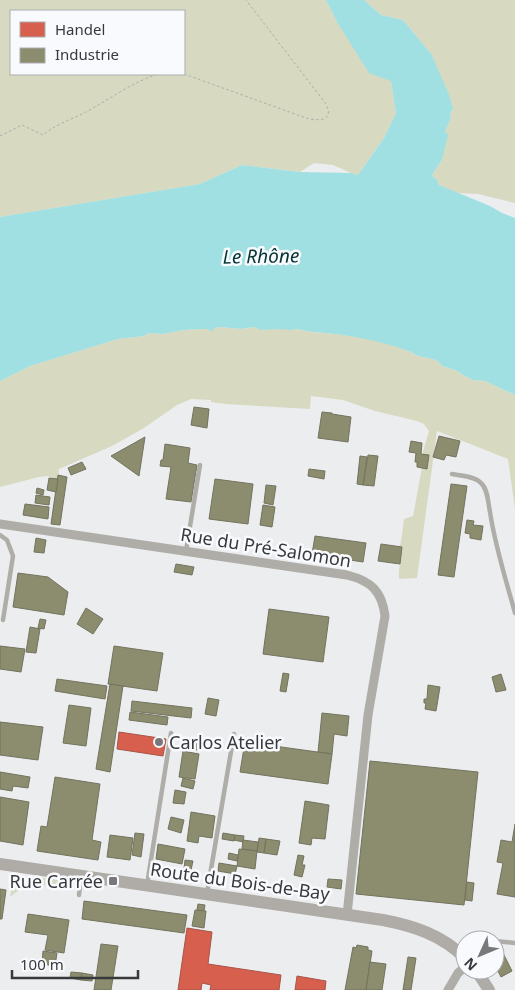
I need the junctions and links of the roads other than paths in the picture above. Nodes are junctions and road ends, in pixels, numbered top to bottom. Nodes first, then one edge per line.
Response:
1 (200, 465) dead end
2 (452, 474) dead end
3 (0, 524) edge
4 (0, 535) edge
5 (186, 551) junction
6 (515, 613) edge
7 (3, 620) dead end
8 (171, 733) dead end
9 (234, 734) dead end
10 (0, 864) edge
11 (81, 876) junction
12 (147, 886) junction
13 (207, 894) junction
14 (78, 895) dead end
15 (347, 915) junction
16 (455, 944) edge
17 (455, 979) edge
18 (448, 990) edge

1 - 5 lane
2 - 6 lane
3 - 5 street, Rue du Pré-Salomon
4 - 7 lane
5 - 15 street, Rue du Pré-Salomon
8 - 12 lane
9 - 13 lane
10 - 11 main road, Route du Bois-de-Bay
11 - 12 main road, Route du Bois-de-Bay
11 - 14 lane
12 - 13 main road, Route du Bois-de-Bay
13 - 15 main road, Route du Bois-de-Bay
15 - 16 main road, Route du Bois-de-Bay
17 - 18 street

